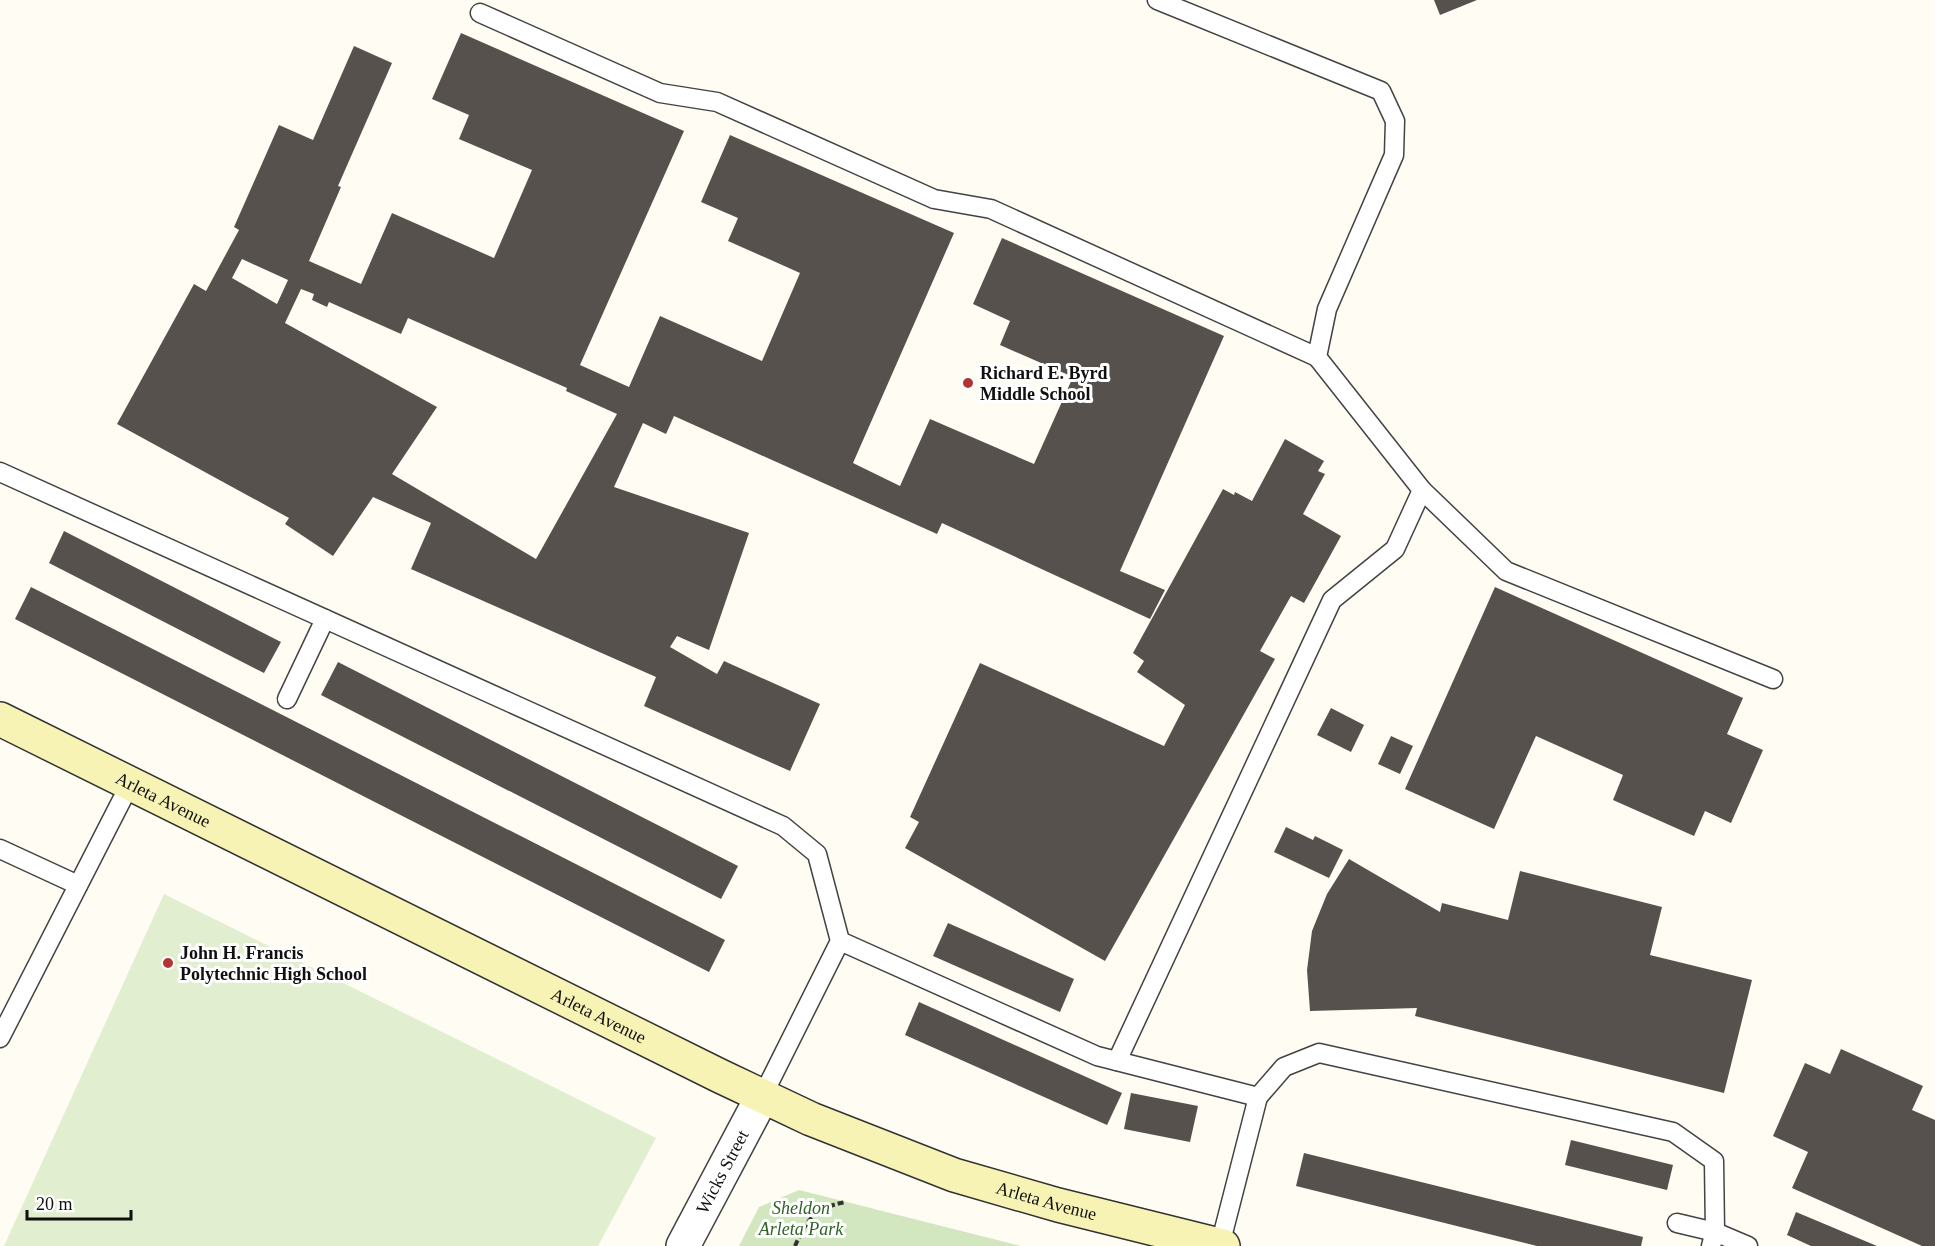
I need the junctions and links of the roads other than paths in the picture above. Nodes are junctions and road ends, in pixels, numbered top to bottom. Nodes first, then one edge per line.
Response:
1 (1157, 0) edge
2 (480, 13) dead end
3 (1317, 357) junction
4 (0, 472) edge
5 (1422, 490) junction
6 (325, 619) junction
7 (1773, 679) dead end
8 (287, 699) dead end
9 (0, 720) edge
10 (130, 784) junction
11 (0, 849) edge
12 (78, 885) junction
13 (840, 941) junction
14 (0, 1038) edge
15 (1117, 1061) junction
16 (762, 1097) junction
17 (1258, 1097) junction
18 (1677, 1223) dead end
19 (1713, 1239) edge
20 (683, 1246) edge
21 (1221, 1246) edge
22 (1748, 1246) edge

1 - 3 lane
2 - 3 lane
3 - 5 lane
4 - 6 lane
5 - 7 lane
5 - 15 lane
6 - 8 lane
6 - 13 lane
9 - 10 main road, Arleta Avenue
10 - 12 lane
10 - 16 main road, Arleta Avenue
11 - 12 lane
12 - 14 lane
13 - 15 lane
13 - 16 lane
15 - 17 lane
16 - 20 street, Wicks Street
16 - 21 main road, Arleta Avenue
17 - 19 lane
17 - 21 lane
18 - 19 lane
19 - 22 lane

